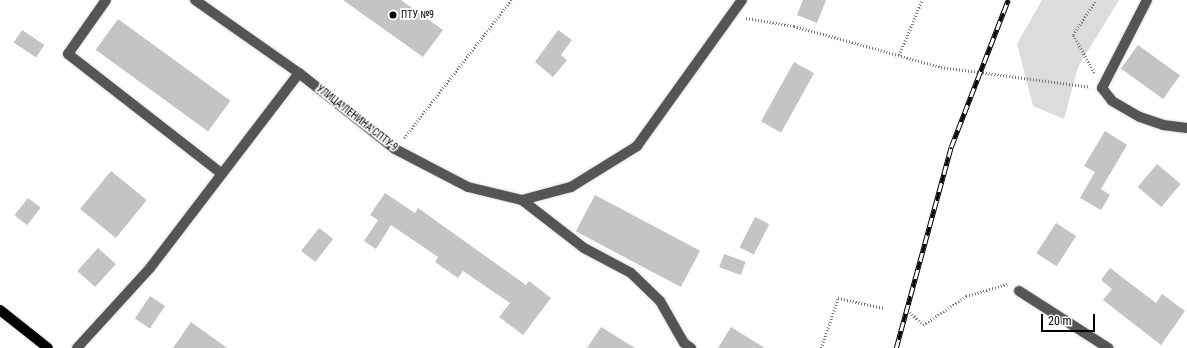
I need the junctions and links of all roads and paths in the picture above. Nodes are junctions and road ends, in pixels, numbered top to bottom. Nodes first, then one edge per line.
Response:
1 (106, 0) edge
2 (195, 0) edge
3 (511, 0) edge
4 (742, 0) edge
5 (922, 0) edge
6 (1096, 0) edge
7 (1147, 0) edge
8 (732, 16) junction
9 (899, 55) junction
10 (299, 73) junction
11 (1102, 88) junction
12 (1187, 128) edge
13 (395, 149) junction
14 (222, 174) junction
15 (522, 200) junction
16 (1019, 291) joint
17 (884, 308) dead end
18 (0, 310) edge
19 (910, 312) dead end
20 (48, 348) edge
21 (77, 348) edge
22 (691, 348) edge
23 (821, 348) edge
24 (1108, 348) edge

1 - 14 street
2 - 10 street, УЛИЦА ЛЕНИНА СПТУ-9
3 - 13 path
4 - 8 street
5 - 9 path
6 - 11 path
7 - 11 street
8 - 9 path
8 - 15 street
9 - 11 path
10 - 13 street, УЛИЦА ЛЕНИНА СПТУ-9
10 - 14 street
11 - 12 street
13 - 15 street, УЛИЦА ЛЕНИНА СПТУ-9
14 - 21 street
15 - 22 street, УЛИЦА ЛЕНИНА СПТУ-9
16 - 19 path
16 - 24 street
17 - 23 path
18 - 20 main road

